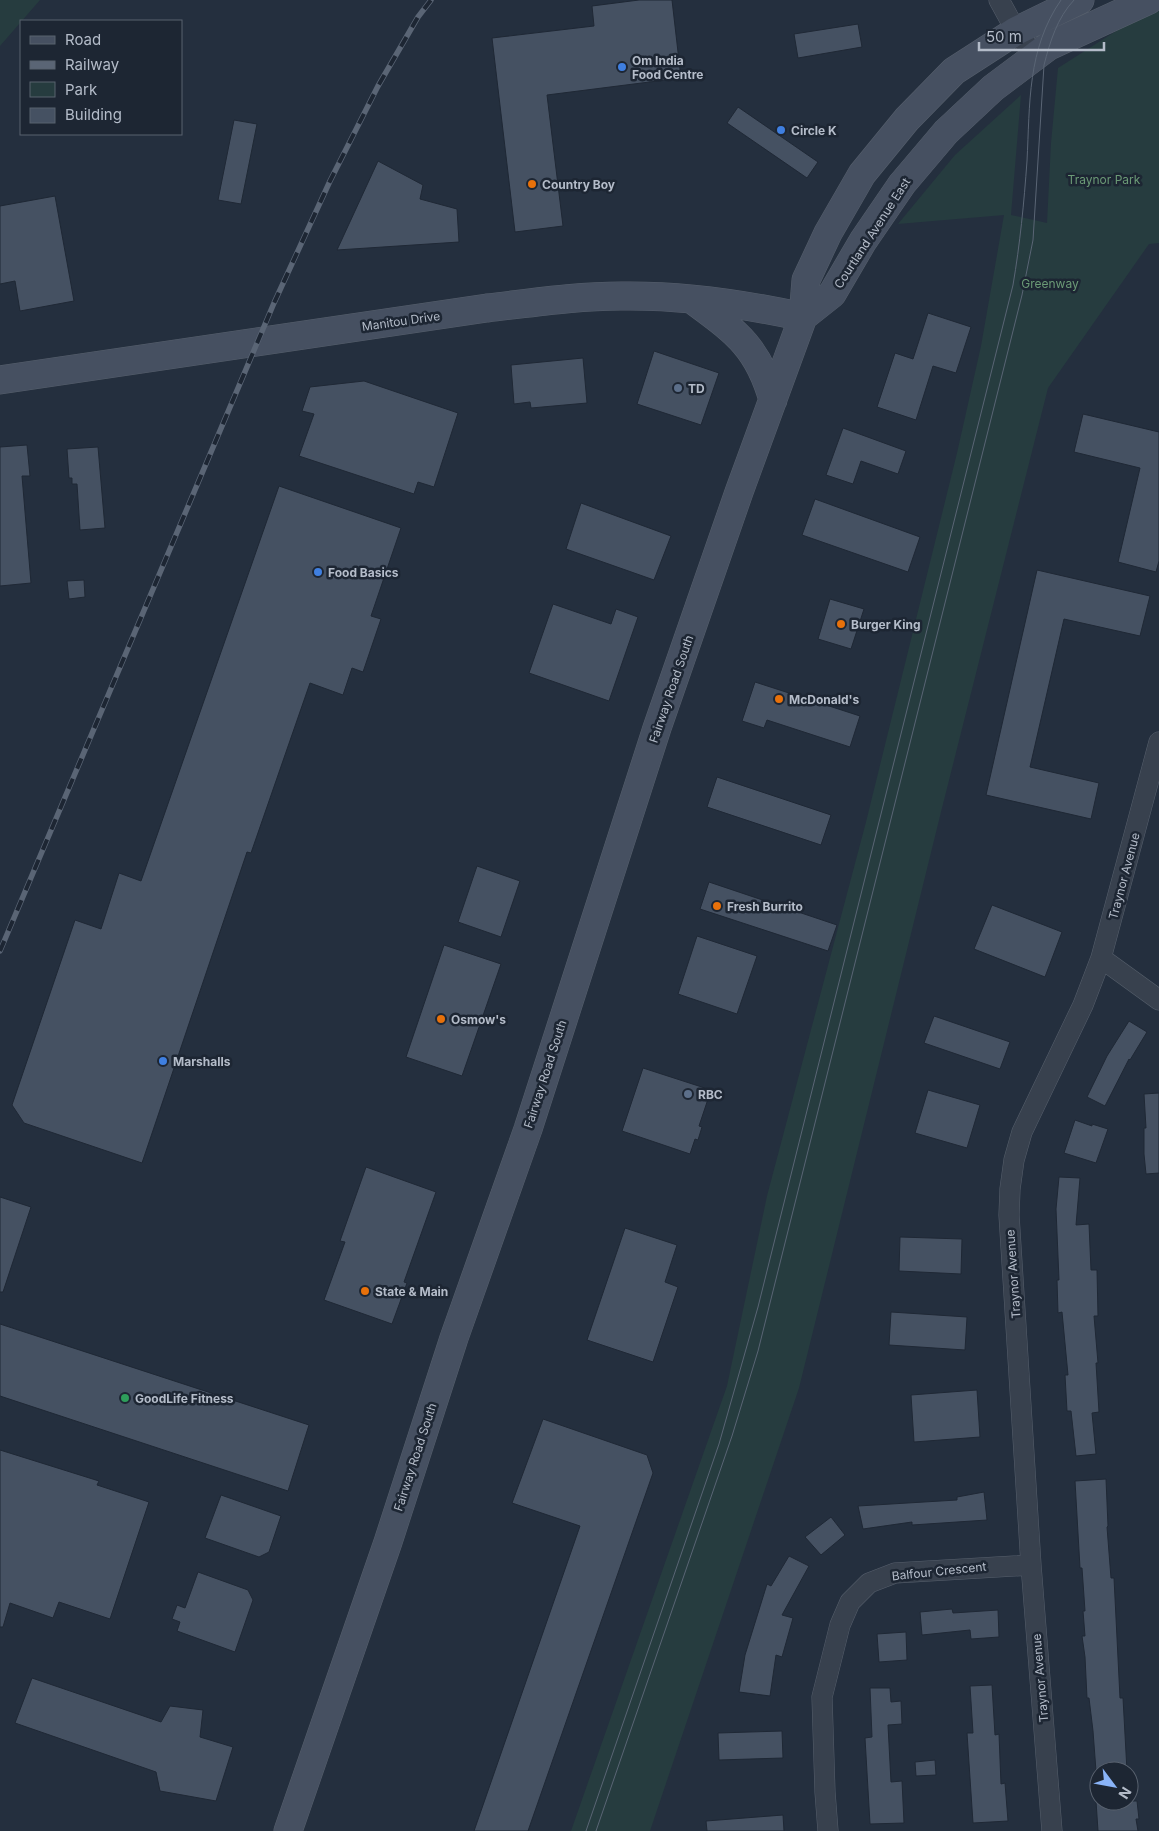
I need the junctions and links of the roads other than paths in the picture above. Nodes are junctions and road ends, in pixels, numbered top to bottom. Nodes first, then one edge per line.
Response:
1 (999, 0) edge
2 (1080, 0) edge
3 (1149, 0) edge
4 (1016, 31) junction
5 (1035, 56) junction
6 (693, 300) junction
7 (803, 317) junction
8 (0, 380) edge
9 (773, 400) junction
10 (1159, 742) edge
11 (1154, 785) edge
12 (1101, 958) junction
13 (1159, 1000) edge
14 (1031, 1565) junction
15 (288, 1831) edge
16 (828, 1831) edge
17 (1052, 1831) edge

1 - 4 street
2 - 4 main road
3 - 5 main road, Courtland Avenue East
4 - 5 street
4 - 7 main road
5 - 7 main road, Courtland Avenue East
6 - 7 main road, Manitou Drive
6 - 8 main road, Manitou Drive
6 - 9 main road
7 - 9 main road, Fairway Road South
9 - 15 main road, Fairway Road South
10 - 11 street, Traynor Avenue
11 - 12 street, Traynor Avenue
12 - 13 street
12 - 14 street, Traynor Avenue
14 - 16 street, Balfour Crescent
14 - 17 street, Traynor Avenue

